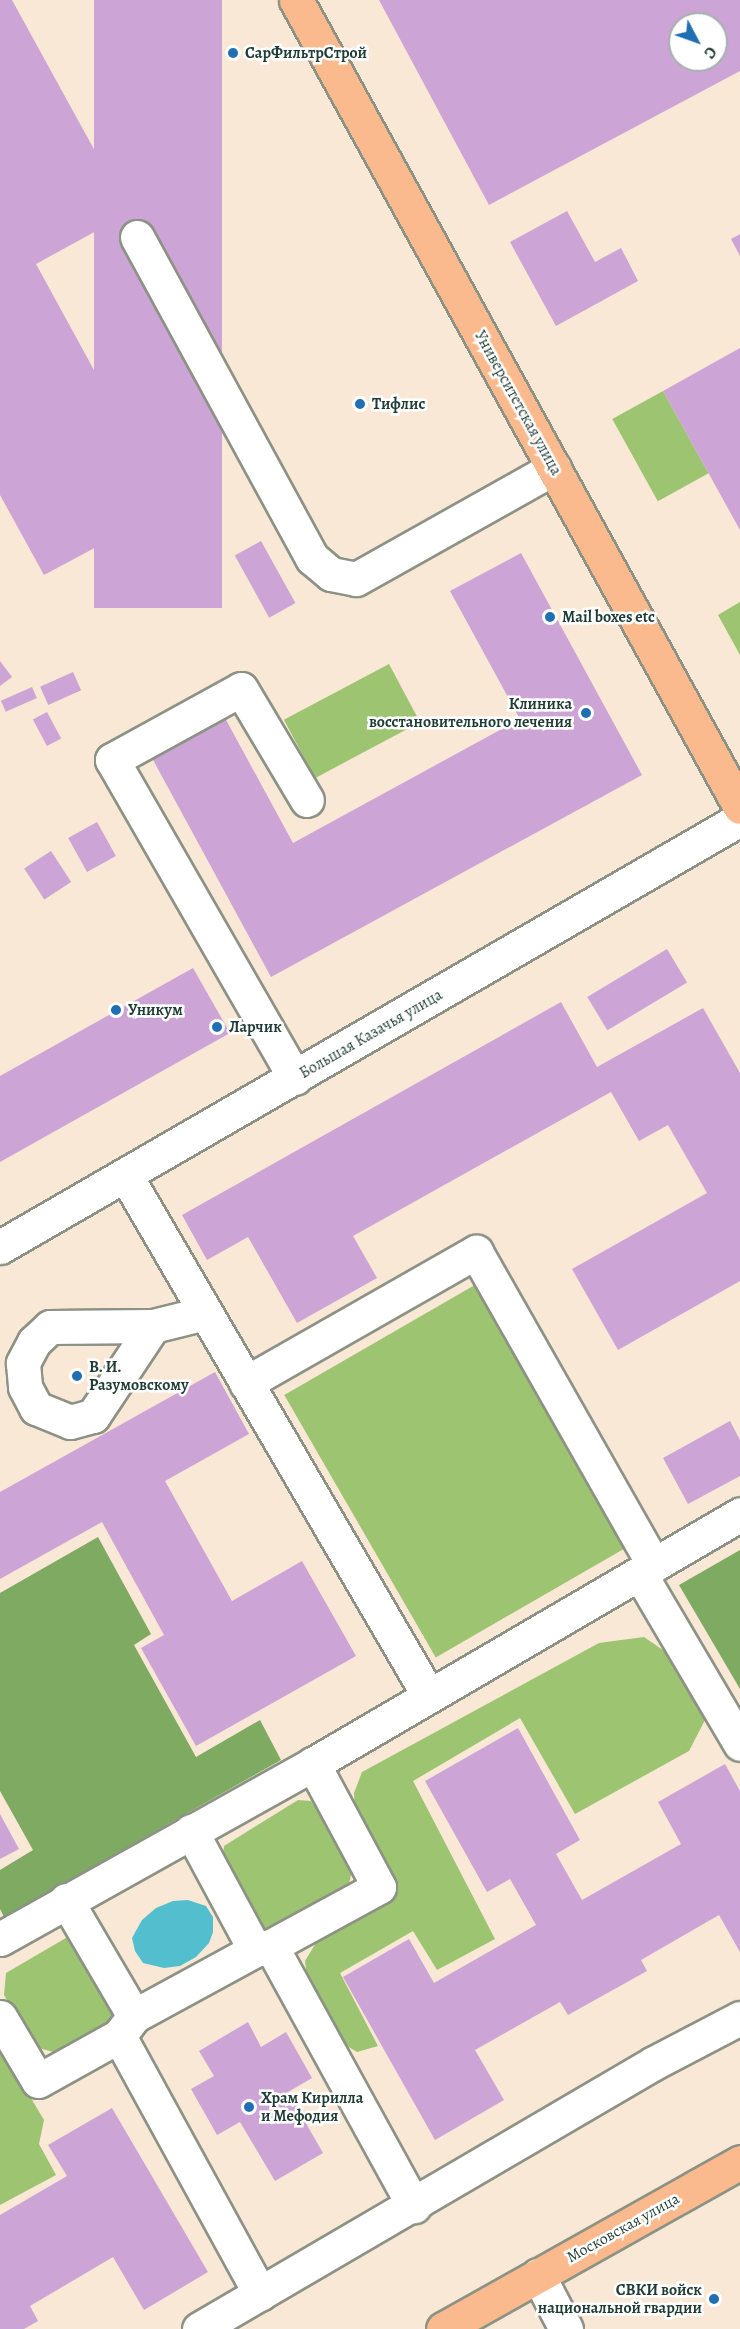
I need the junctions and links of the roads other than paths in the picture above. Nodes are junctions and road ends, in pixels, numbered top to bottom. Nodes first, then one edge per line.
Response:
1 (296, 0) edge
2 (137, 237) dead end
3 (554, 468) junction
4 (307, 800) dead end
5 (740, 807) edge
6 (740, 819) edge
7 (295, 1078) junction
8 (126, 1176) junction
9 (0, 1247) edge
10 (205, 1313) junction
11 (153, 1326) dead end
12 (246, 1383) junction
13 (740, 1514) edge
14 (647, 1570) junction
15 (429, 1696) junction
16 (740, 1744) edge
17 (313, 1764) junction
18 (191, 1831) junction
19 (66, 1900) junction
20 (0, 1939) edge
21 (263, 1948) junction
22 (0, 2017) edge
23 (740, 2018) edge
24 (126, 2026) junction
25 (740, 2162) edge
26 (414, 2206) junction
27 (538, 2275) junction
28 (260, 2294) junction
29 (199, 2329) edge
30 (443, 2329) edge
31 (566, 2329) edge

1 - 3 main road, Университетская улица
2 - 3 street
3 - 5 main road, Университетская улица
4 - 7 street
6 - 7 street, Большая Казачья улица
7 - 8 street, Большая Казачья улица
8 - 9 street, Большая Казачья улица
8 - 10 street
10 - 11 street
10 - 12 street
12 - 14 street
12 - 15 street
13 - 14 street
14 - 15 street
14 - 16 street
15 - 17 street
17 - 18 street
17 - 21 street
18 - 19 street
18 - 21 street
19 - 20 street
19 - 24 street
21 - 24 street
21 - 26 street
22 - 24 street
23 - 26 street
24 - 28 street
25 - 27 main road, Московская улица
26 - 28 street
27 - 30 main road, Московская улица
27 - 31 street
28 - 29 street

